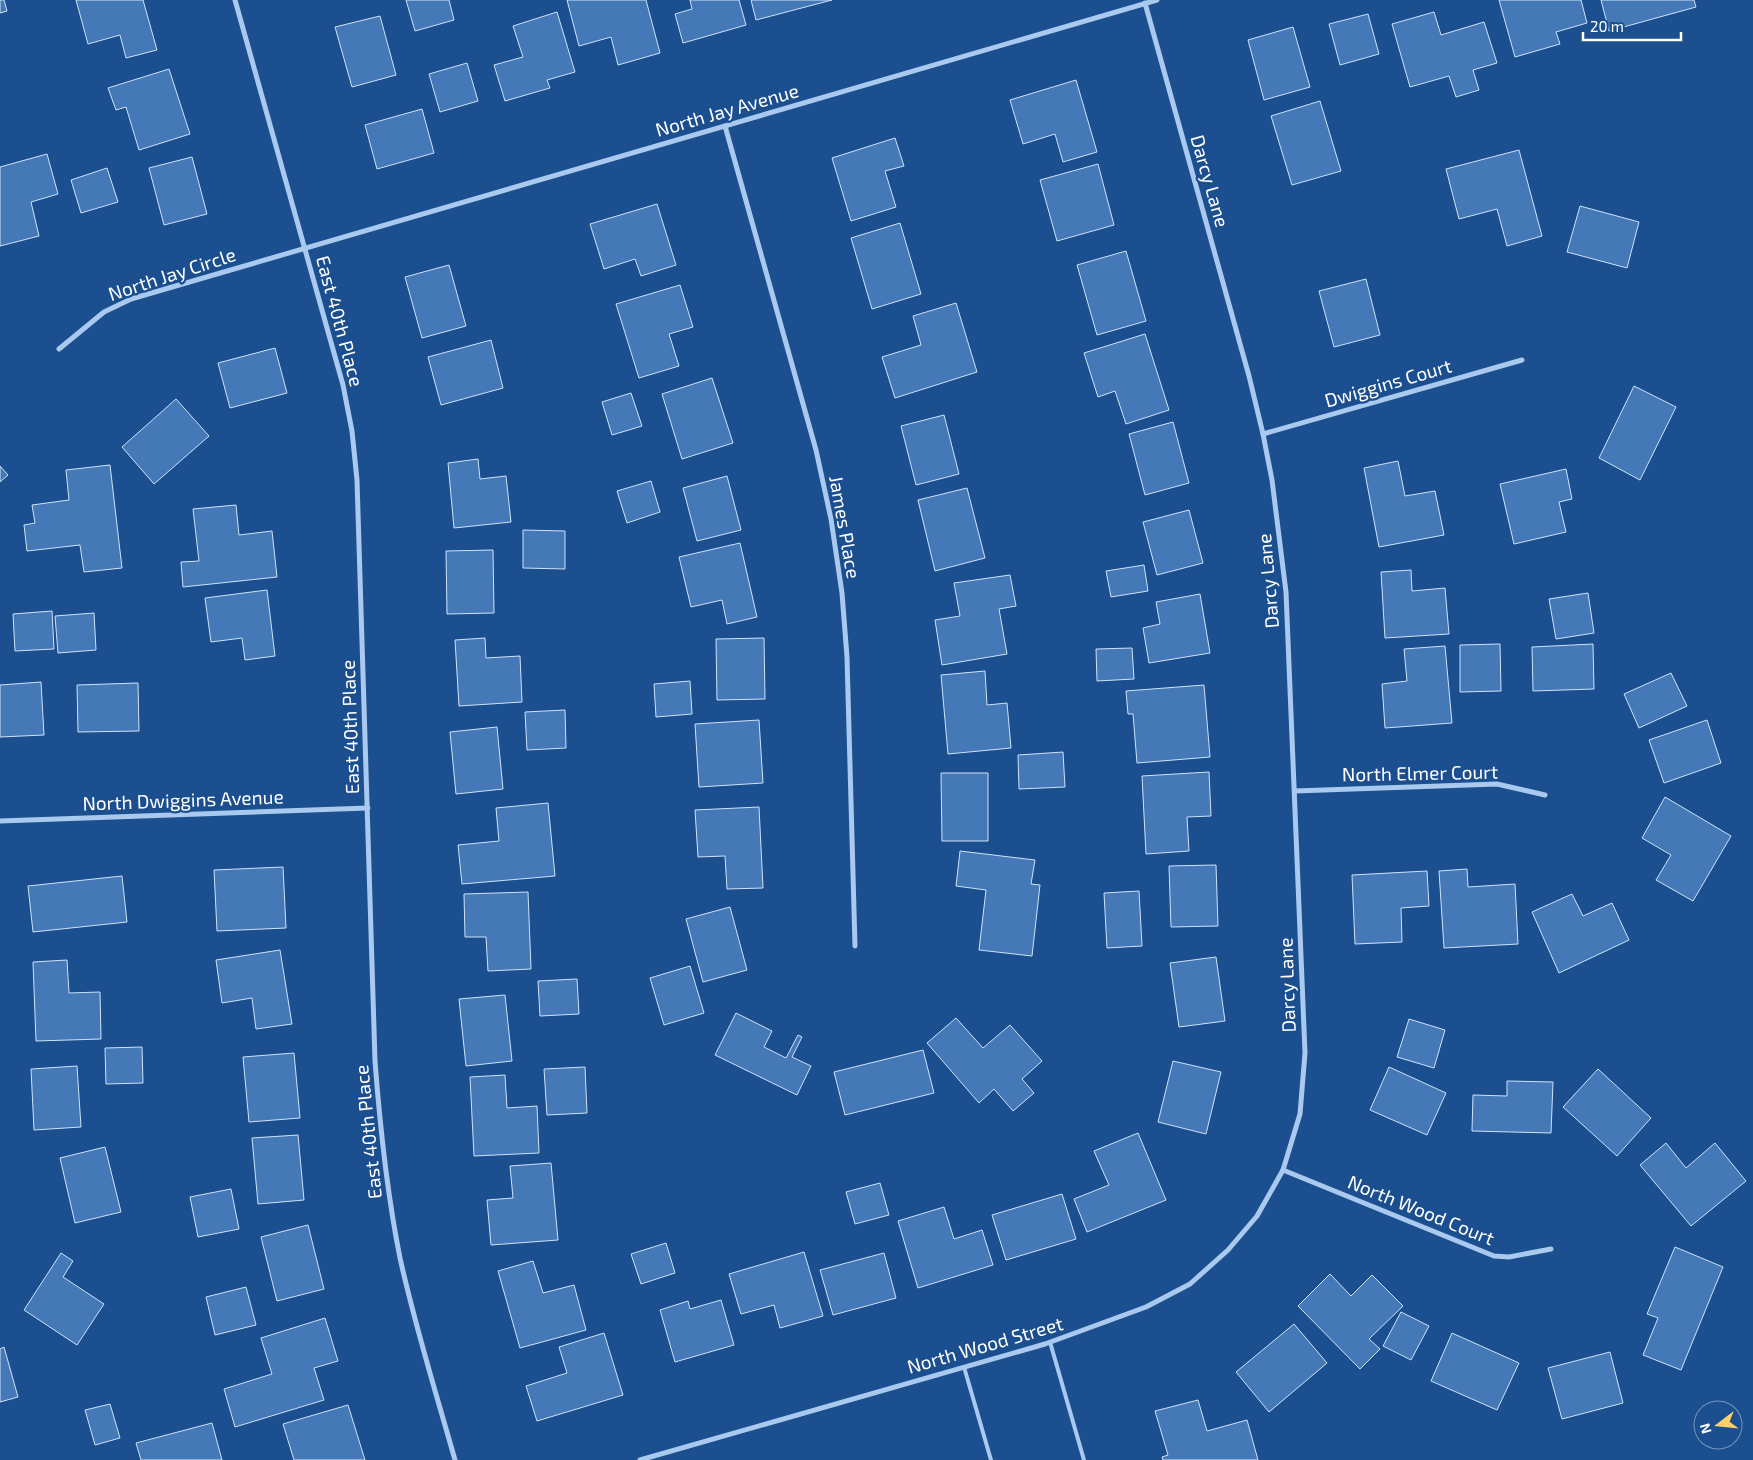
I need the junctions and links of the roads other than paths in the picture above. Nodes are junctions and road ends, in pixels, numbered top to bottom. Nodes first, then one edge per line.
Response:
1 (234, 0) edge
2 (1157, 0) edge
3 (1145, 3) junction
4 (725, 126) junction
5 (305, 249) junction
6 (59, 349) dead end
7 (1522, 360) dead end
8 (1263, 434) junction
9 (1295, 791) junction
10 (1545, 795) dead end
11 (368, 808) junction
12 (0, 822) edge
13 (855, 946) dead end
14 (1283, 1170) junction
15 (1551, 1249) dead end
16 (1050, 1342) junction
17 (964, 1367) junction
18 (455, 1460) edge
19 (640, 1460) edge
20 (991, 1460) edge
21 (1084, 1460) edge

1 - 5 street, East 40th Place
2 - 3 street, North Jay Avenue
3 - 4 street, North Jay Avenue
3 - 8 street, Darcy Lane
4 - 5 street, North Jay Avenue
4 - 13 street, James Place
5 - 6 street, North Jay Circle
5 - 11 street, East 40th Place
7 - 8 street, Dwiggins Court
8 - 9 street, Darcy Lane
9 - 10 street, North Elmer Court
9 - 14 street, Darcy Lane
11 - 12 street, North Dwiggins Avenue
11 - 18 street, East 40th Place
14 - 15 street, North Wood Court
14 - 16 street, North Wood Street
16 - 17 street, North Wood Street
16 - 21 lane
17 - 19 street, North Wood Street
17 - 20 lane

